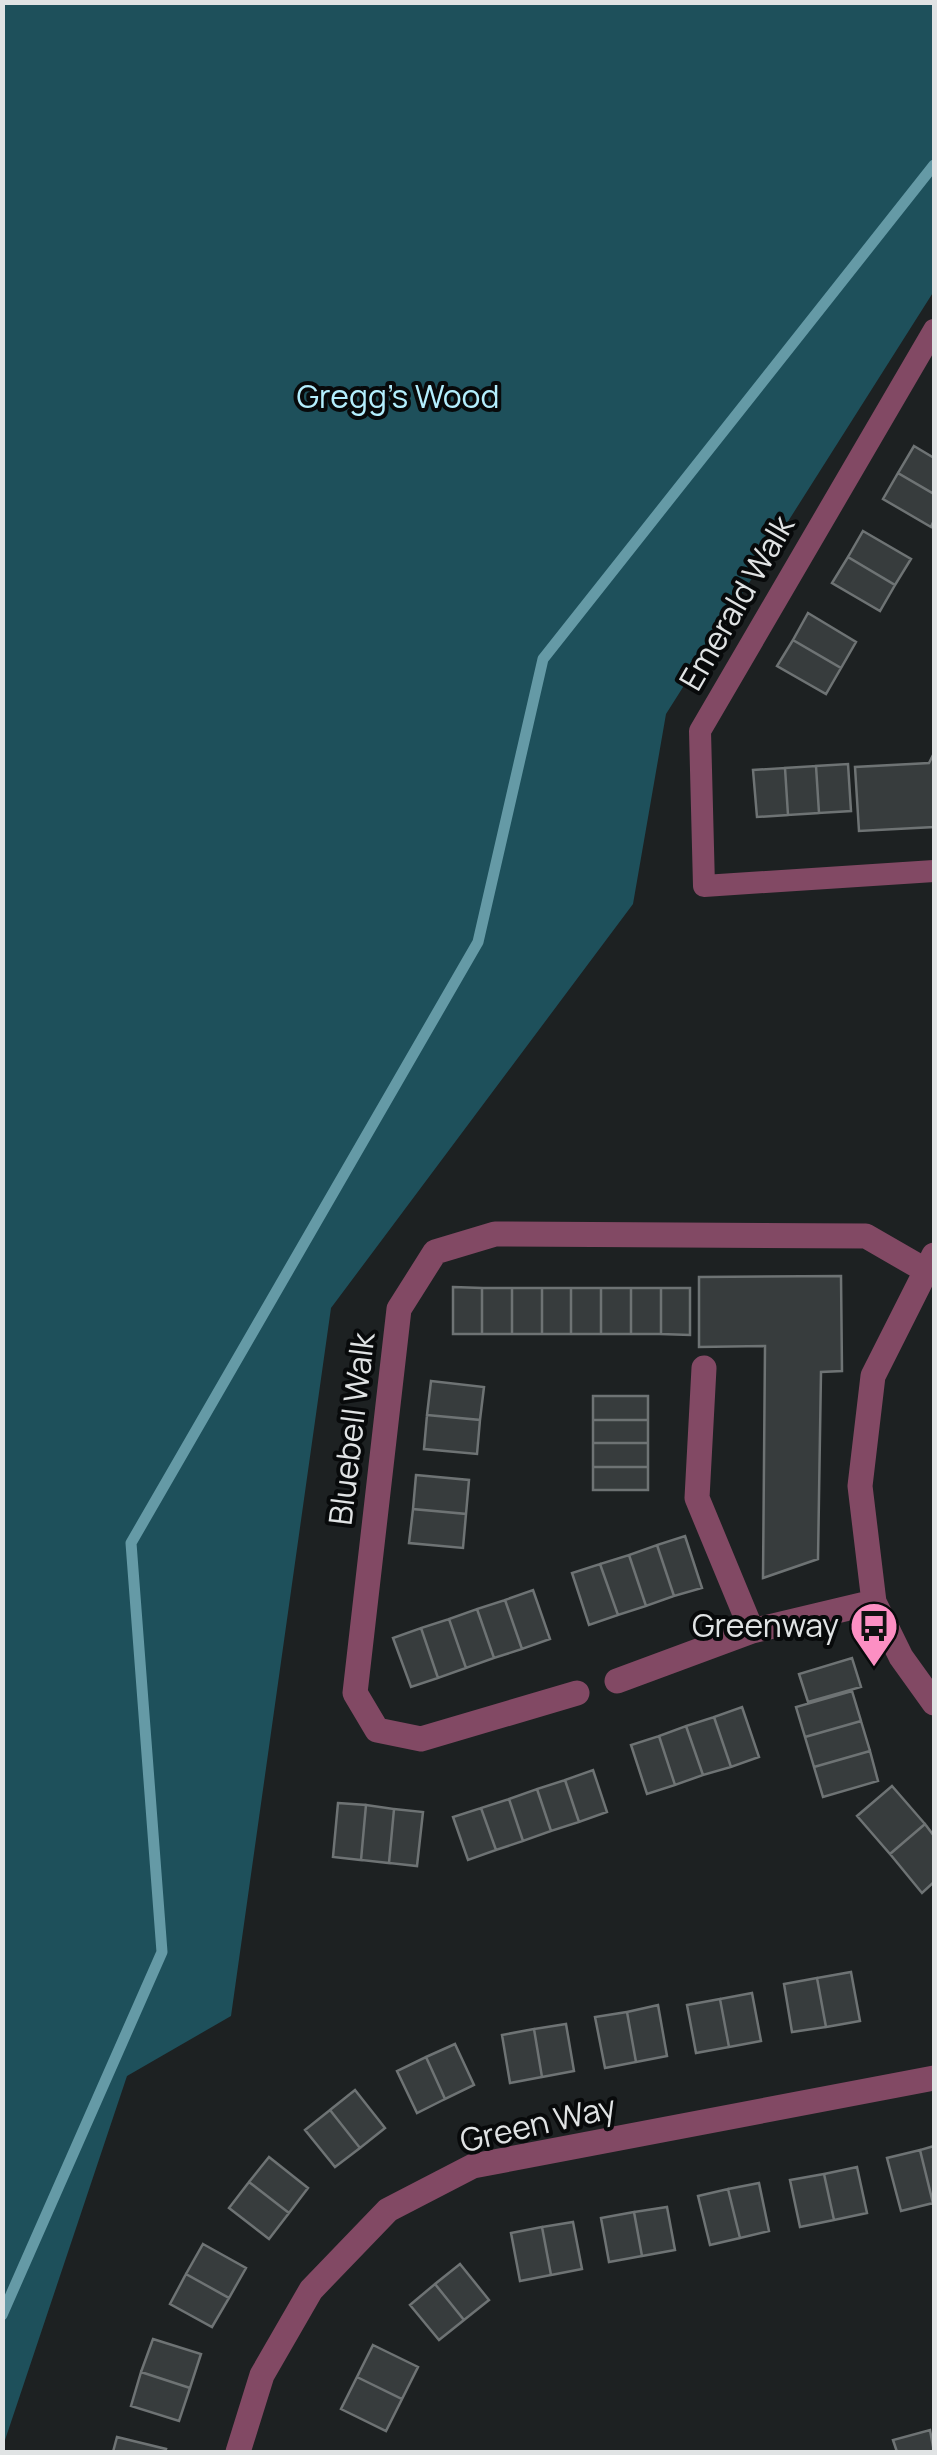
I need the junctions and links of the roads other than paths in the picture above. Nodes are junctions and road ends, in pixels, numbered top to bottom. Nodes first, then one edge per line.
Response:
1 (934, 330) edge
2 (934, 871) edge
3 (930, 1262) edge
4 (704, 1368) dead end
5 (874, 1602) junction
6 (752, 1631) junction
7 (617, 1681) dead end
8 (577, 1693) dead end
9 (934, 1703) edge
10 (934, 2078) edge
11 (238, 2452) edge

1 - 2 lane, Emerald Walk
3 - 5 street
3 - 8 street, Bluebell Walk
4 - 6 street
5 - 6 street
5 - 9 street
6 - 7 street
10 - 11 street, Green Way

